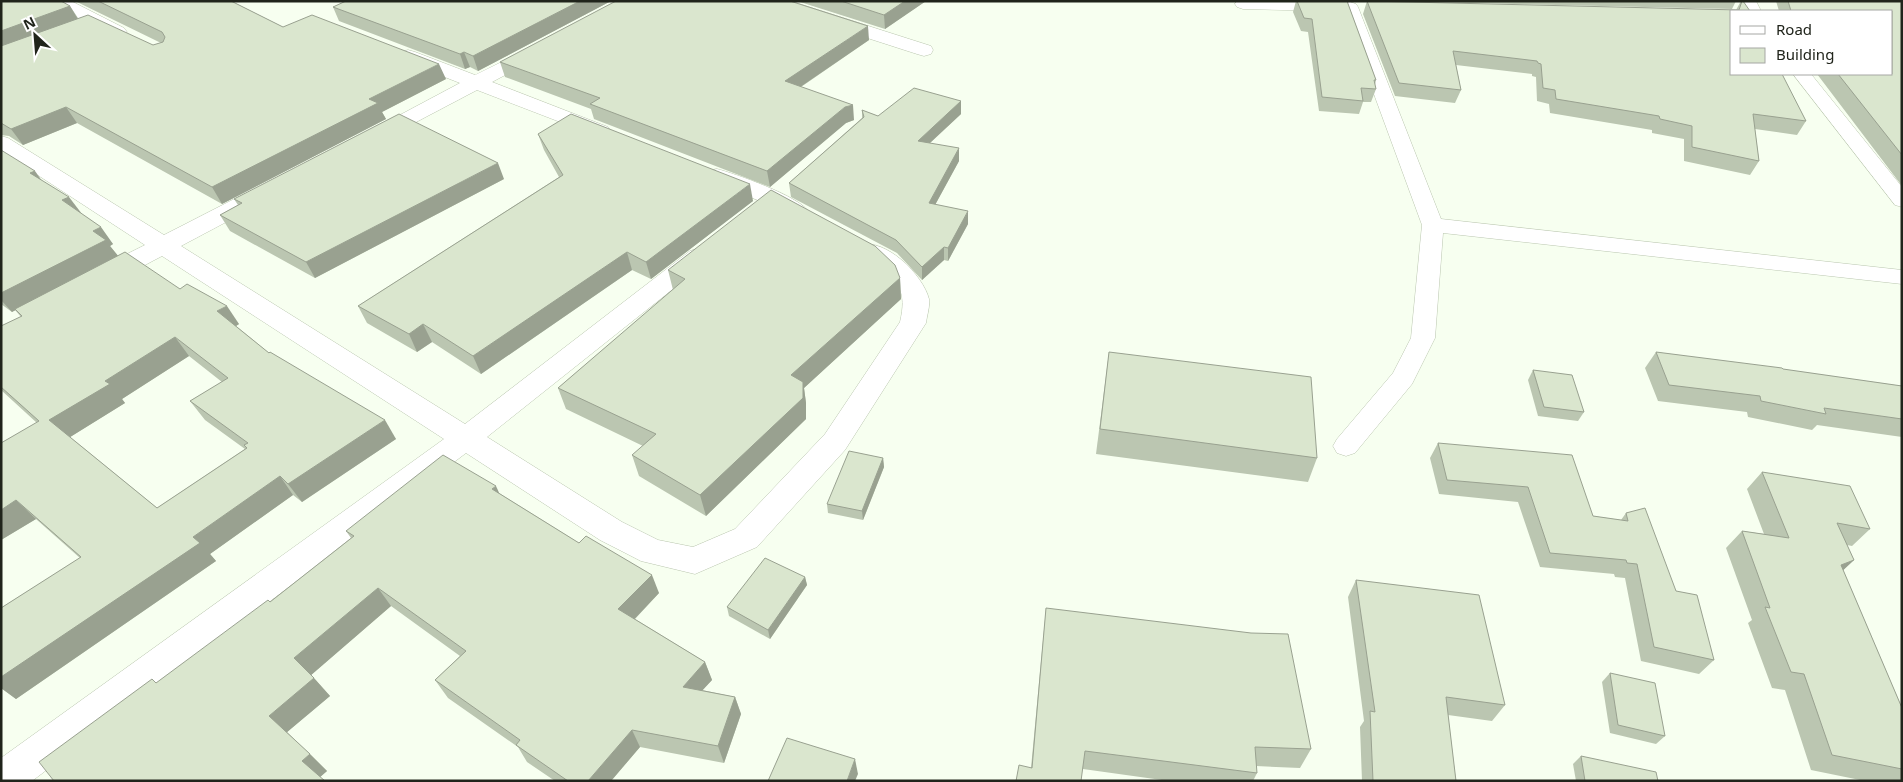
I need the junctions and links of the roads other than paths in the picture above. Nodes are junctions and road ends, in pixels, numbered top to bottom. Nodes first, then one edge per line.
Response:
1 (57, 1) edge
2 (771, 1) edge
3 (1243, 4) dead end
4 (98, 22) junction
5 (80, 29) edge
6 (130, 38) edge
7 (553, 42) edge
8 (394, 50) edge
9 (924, 50) dead end
10 (1803, 75) edge
11 (477, 83) junction
12 (616, 137) edge
13 (1, 142) edge
14 (355, 146) edge
15 (699, 169) edge
16 (795, 179) edge
17 (268, 191) edge
18 (773, 198) junction
19 (1902, 201) edge
20 (750, 216) edge
21 (817, 222) edge
22 (1433, 225) junction
23 (719, 240) edge
24 (852, 241) edge
25 (163, 245) junction
26 (1902, 278) edge
27 (86, 286) edge
28 (465, 439) junction
29 (1346, 446) dead end
30 (1, 781) edge

1 - 4 street
2 - 9 street
3 - 22 lane
4 - 5 street
4 - 6 street
7 - 11 street
8 - 11 street
10 - 19 lane
11 - 12 street
11 - 14 street
13 - 25 street
15 - 18 street
16 - 18 street
17 - 25 street
18 - 20 street
18 - 21 street
22 - 26 lane
22 - 29 lane
23 - 28 street
24 - 28 street
25 - 27 street
25 - 28 street
28 - 30 street

